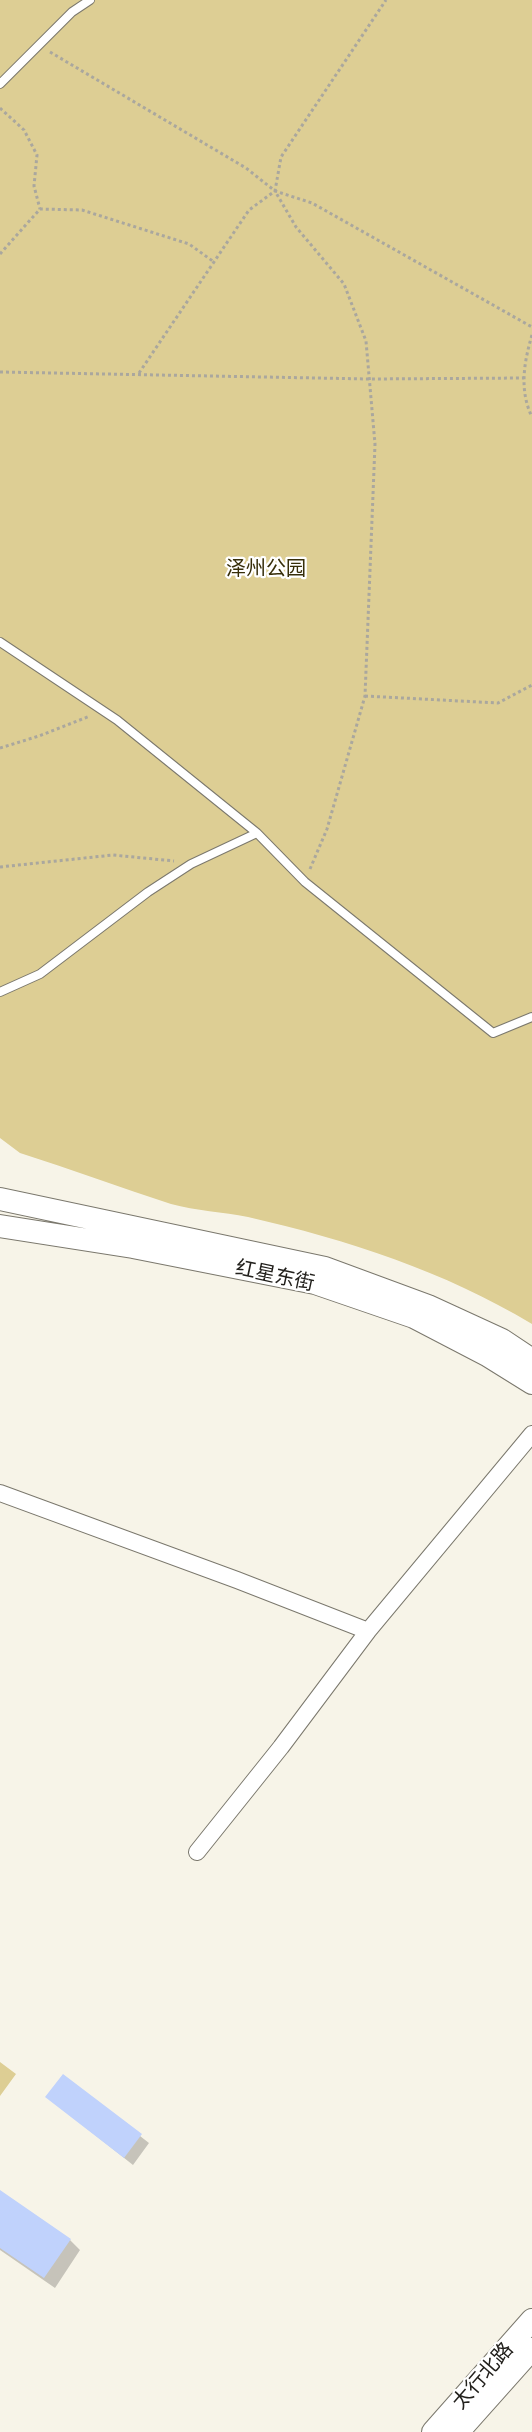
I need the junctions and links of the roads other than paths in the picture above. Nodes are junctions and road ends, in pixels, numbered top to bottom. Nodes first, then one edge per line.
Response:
1 (90, 0) edge
2 (0, 84) edge
3 (0, 642) edge
4 (257, 833) junction
5 (0, 992) edge
6 (532, 1017) edge
7 (0, 1199) edge
8 (0, 1226) edge
9 (532, 1360) edge
10 (532, 1383) edge
11 (532, 1434) edge
12 (0, 1493) edge
13 (368, 1632) junction
14 (197, 1852) dead end
15 (532, 2320) edge
16 (532, 2349) edge
17 (434, 2432) edge
18 (458, 2432) edge

1 - 2 lane
3 - 4 lane
4 - 5 lane
4 - 6 lane
7 - 9 main road, 红星东街
8 - 10 main road, 红星东街
11 - 13 street
12 - 13 street
13 - 14 street
15 - 17 main road, 太行北路
16 - 18 main road, 太行北路

